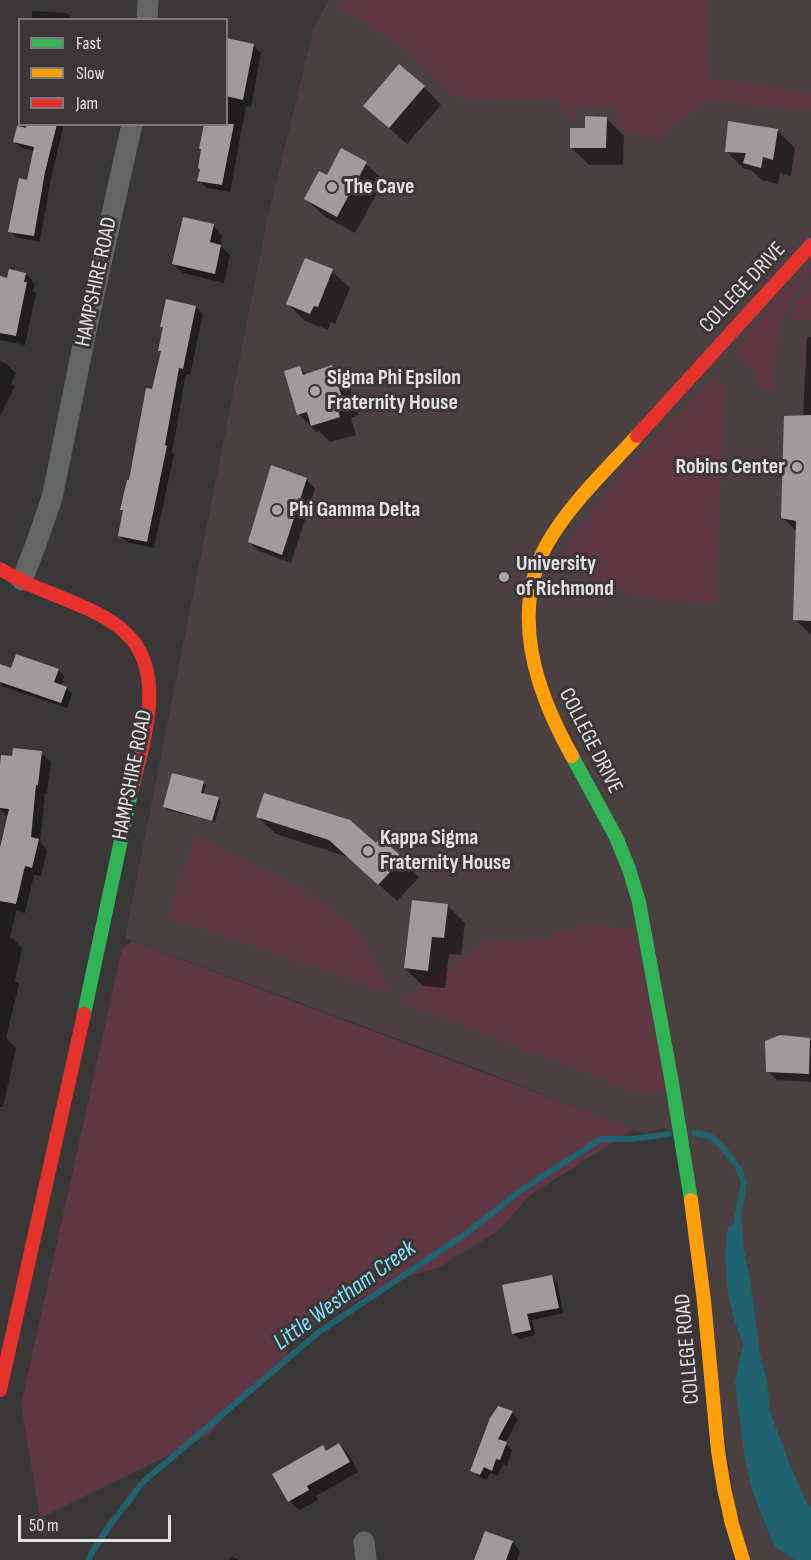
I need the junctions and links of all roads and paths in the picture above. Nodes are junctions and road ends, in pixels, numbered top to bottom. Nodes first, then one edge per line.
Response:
1 (148, 0) edge
2 (147, 18) edge
3 (132, 126) edge
4 (811, 245) edge
5 (0, 569) edge
6 (22, 580) junction
7 (681, 1133) joint
8 (8, 1315) edge
9 (0, 1390) edge
10 (743, 1560) edge

1 - 2 street
3 - 6 street, HAMPSHIRE ROAD
4 - 7 street, COLLEGE DRIVE
5 - 6 street
6 - 8 street, HAMPSHIRE ROAD
7 - 10 street, COLLEGE ROAD
8 - 9 street, HAMPSHIRE ROAD

